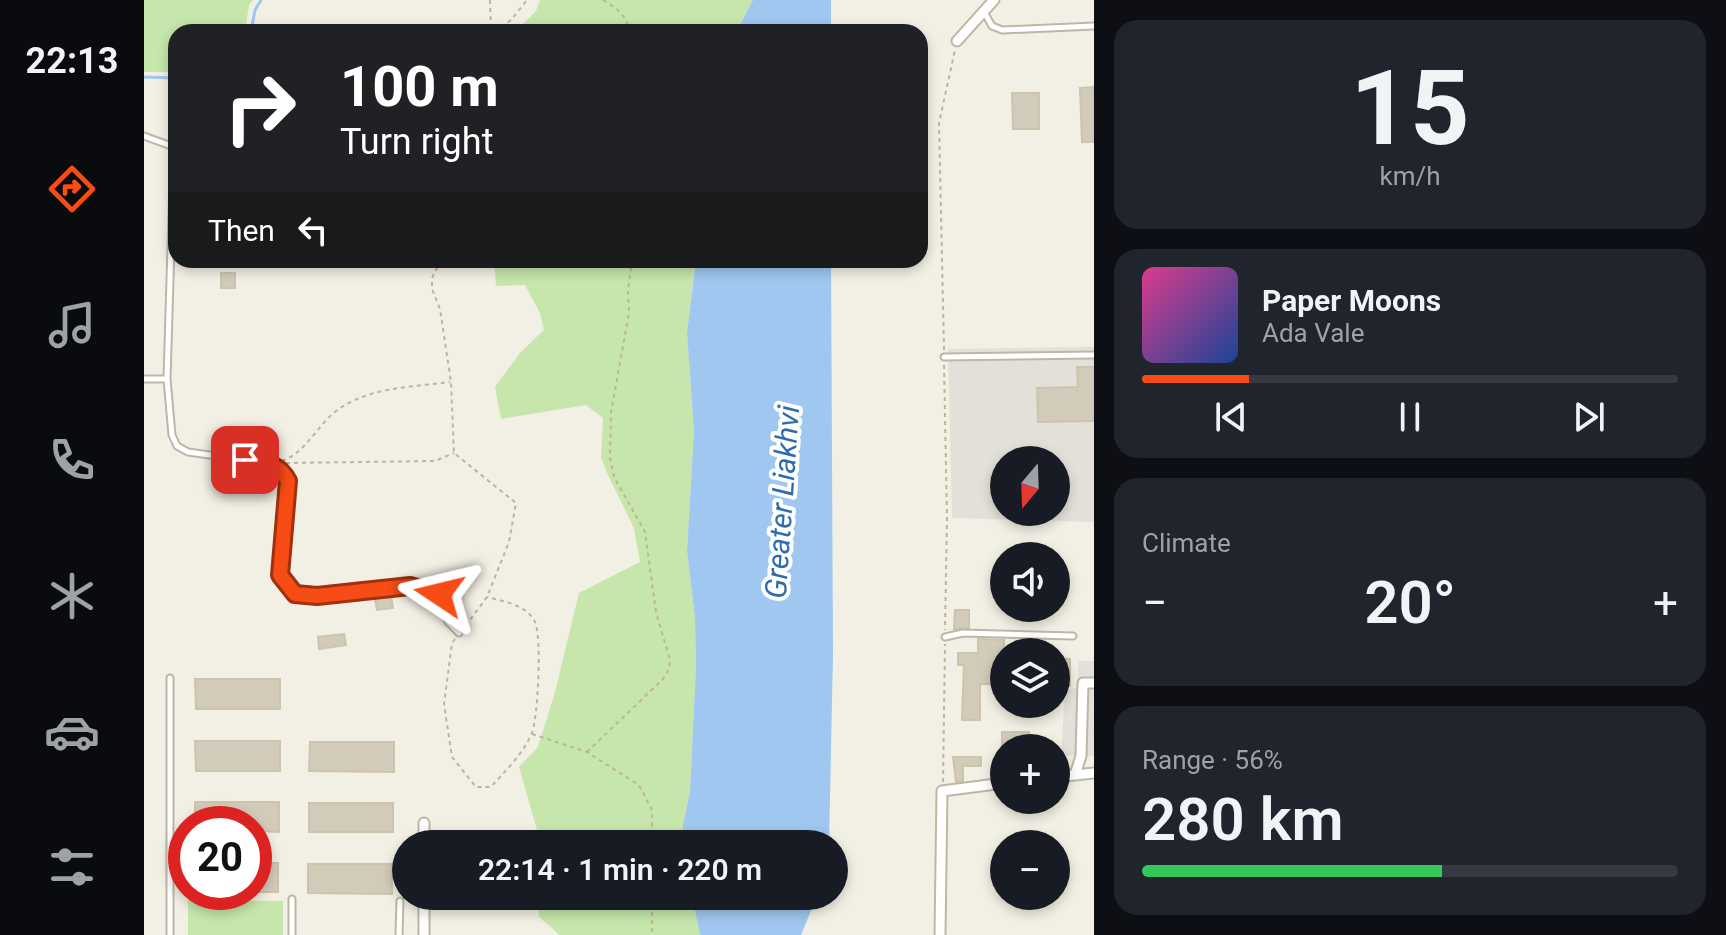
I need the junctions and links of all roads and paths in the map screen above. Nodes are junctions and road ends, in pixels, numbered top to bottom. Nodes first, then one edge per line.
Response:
1 (490, 0) edge
2 (527, 0) edge
3 (603, 0) edge
4 (994, 0) edge
5 (984, 11) junction
6 (492, 24) edge
7 (505, 24) edge
8 (628, 24) edge
9 (1094, 26) edge
10 (957, 41) joint
11 (144, 136) edge
12 (168, 145) edge
13 (170, 268) edge
14 (437, 268) edge
15 (631, 268) edge
16 (1094, 355) edge
17 (944, 357) junction
18 (144, 379) edge
19 (167, 379) junction
20 (451, 382) junction
21 (454, 453) junction
22 (273, 464) junction
23 (487, 597) junction
24 (459, 633) junction
25 (1073, 636) dead end
26 (945, 637) junction
27 (170, 678) dead end
28 (1094, 683) edge
29 (531, 733) junction
30 (587, 752) junction
31 (1094, 773) edge
32 (1075, 775) junction
33 (1070, 776) edge
34 (990, 785) edge
35 (942, 791) junction
36 (424, 823) dead end
37 (424, 830) edge
38 (652, 830) edge
39 (292, 899) dead end
40 (400, 910) edge
41 (424, 910) edge
42 (652, 910) edge
43 (170, 935) edge
44 (292, 935) edge
45 (399, 935) edge
46 (424, 935) edge
47 (652, 935) edge
48 (940, 935) edge

1 - 6 path
2 - 7 path
3 - 8 path
4 - 5 street
5 - 9 lane
5 - 10 street
10 - 17 path
11 - 12 lane
13 - 19 lane
14 - 20 path
15 - 30 path
16 - 17 lane
17 - 26 path
18 - 19 lane
19 - 22 lane
20 - 21 path
20 - 22 path
21 - 22 path
21 - 23 path
22 - 24 lane
23 - 24 path
23 - 29 path
24 - 29 path
25 - 26 lane
26 - 35 path
27 - 43 lane
28 - 32 street
29 - 30 path
30 - 38 path
31 - 32 street
32 - 33 street
34 - 35 street
35 - 48 street
36 - 37 street
39 - 44 lane
40 - 45 lane
41 - 46 street
42 - 47 path

